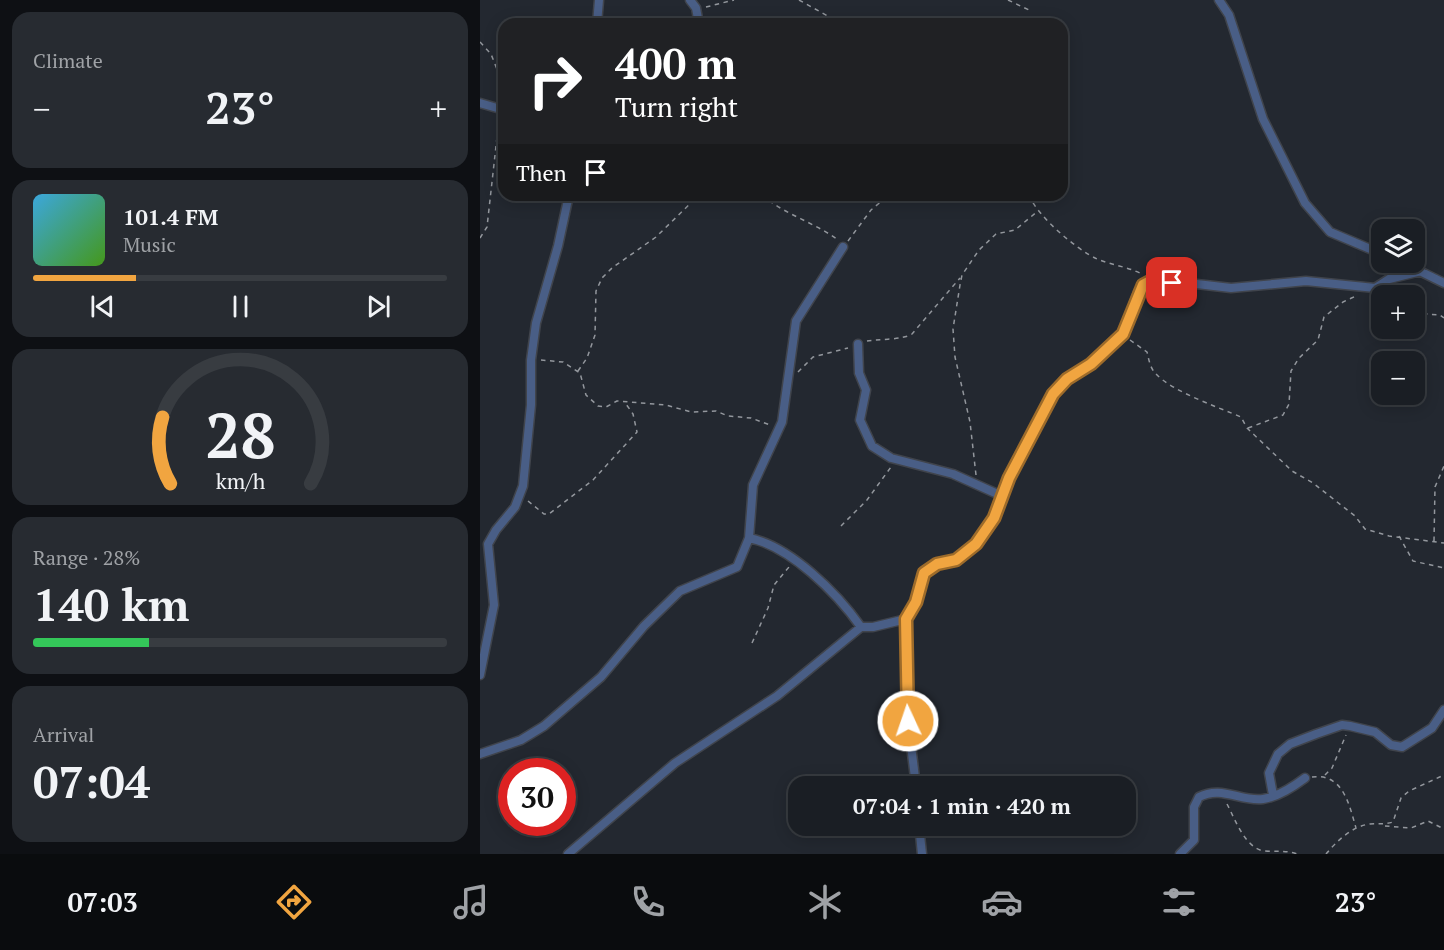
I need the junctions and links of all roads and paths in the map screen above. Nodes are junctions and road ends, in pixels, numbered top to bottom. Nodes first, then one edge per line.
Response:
1 (599, 0) edge
2 (690, 0) edge
3 (734, 0) edge
4 (799, 0) edge
5 (1008, 0) edge
6 (1219, 0) edge
7 (696, 8) junction
8 (1029, 10) dead end
9 (598, 18) edge
10 (698, 18) edge
11 (831, 18) edge
12 (480, 42) edge
13 (498, 72) edge
14 (480, 103) edge
15 (498, 109) edge
16 (498, 141) edge
17 (568, 201) edge
18 (693, 201) edge
19 (770, 201) edge
20 (882, 201) edge
21 (1032, 201) edge
22 (1038, 212) junction
23 (480, 238) edge
24 (843, 247) junction
25 (1371, 249) edge
26 (1410, 273) edge
27 (1425, 273) edge
28 (962, 275) junction
29 (1154, 279) junction
30 (1444, 283) edge
31 (1381, 285) edge
32 (1371, 288) edge
33 (1371, 290) edge
34 (1425, 314) edge
35 (1444, 318) edge
36 (1123, 334) junction
37 (858, 344) junction
38 (531, 360) junction
39 (578, 371) junction
40 (789, 384) junction
41 (625, 403) junction
42 (1247, 428) junction
43 (779, 431) junction
44 (898, 460) junction
45 (1444, 466) edge
46 (977, 485) junction
47 (521, 494) junction
48 (1002, 496) junction
49 (841, 526) dead end
50 (1399, 536) junction
51 (750, 538) junction
52 (1434, 541) junction
53 (1444, 543) edge
54 (794, 560) junction
55 (1444, 568) edge
56 (906, 619) junction
57 (861, 627) junction
58 (752, 643) dead end
59 (480, 675) edge
60 (1444, 710) edge
61 (1350, 726) junction
62 (480, 753) edge
63 (1444, 775) edge
64 (915, 776) edge
65 (1324, 776) junction
66 (1305, 778) joint
67 (1220, 791) junction
68 (1273, 795) junction
69 (1383, 826) junction
70 (1356, 828) junction
71 (1444, 829) edge
72 (920, 836) edge
73 (568, 854) edge
74 (922, 854) edge
75 (1180, 854) edge
76 (1297, 854) edge
77 (1326, 854) edge

1 - 9 street
2 - 7 street
3 - 7 path
4 - 11 path
5 - 8 path
6 - 25 street
7 - 10 street
12 - 13 path
14 - 15 street
16 - 23 path
17 - 38 street
18 - 39 path
19 - 24 path
20 - 24 path
21 - 22 path
22 - 28 path
22 - 29 path
24 - 40 street
26 - 31 street
27 - 30 street
28 - 37 path
28 - 46 path
29 - 32 street
29 - 36 street
33 - 42 path
34 - 35 path
36 - 42 path
36 - 48 street
37 - 40 path
37 - 44 street
38 - 39 path
38 - 47 street
39 - 41 path
40 - 43 street
41 - 43 path
41 - 47 path
42 - 50 path
43 - 51 street
44 - 46 street
44 - 49 path
45 - 52 path
46 - 48 street
47 - 59 street
48 - 56 street
50 - 52 path
50 - 55 path
51 - 54 street
51 - 62 street
52 - 53 path
54 - 57 street
54 - 58 path
56 - 57 street
56 - 64 street
57 - 73 street
60 - 61 street
61 - 65 path
61 - 68 street
63 - 69 path
65 - 66 path
65 - 70 path
66 - 68 street
67 - 68 street
67 - 75 street
67 - 76 path
69 - 70 path
69 - 71 path
70 - 77 path
72 - 74 street

